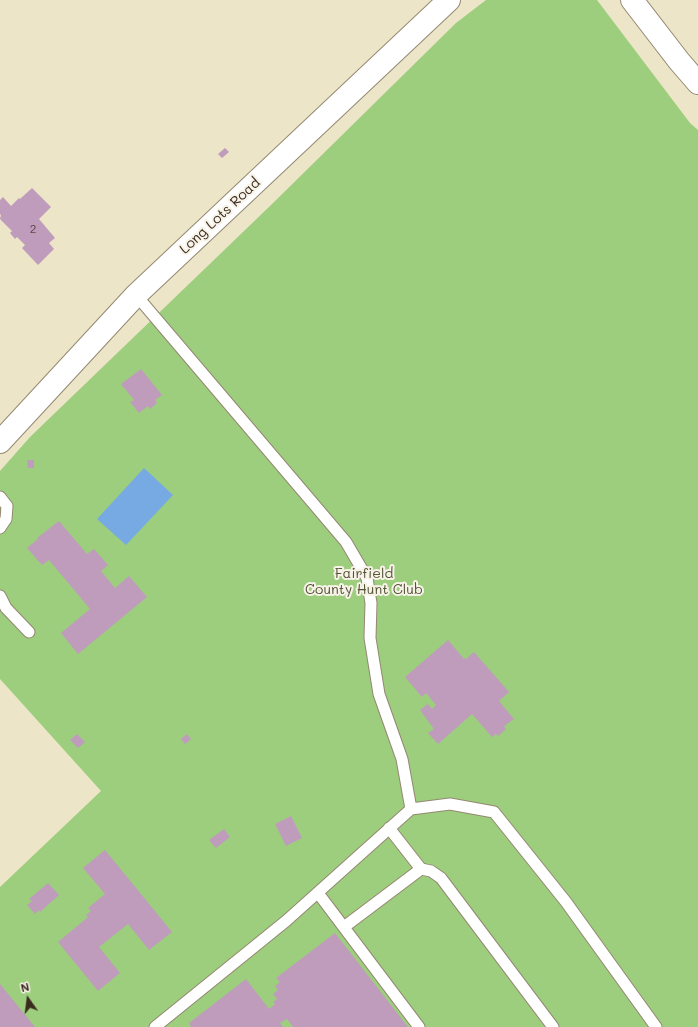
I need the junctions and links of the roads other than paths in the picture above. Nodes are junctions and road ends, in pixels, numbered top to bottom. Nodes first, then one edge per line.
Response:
1 (449, 0) edge
2 (633, 0) edge
3 (698, 83) edge
4 (136, 295) junction
5 (3, 432) edge
6 (0, 497) edge
7 (0, 528) edge
8 (0, 596) edge
9 (29, 632) dead end
10 (411, 809) junction
11 (389, 828) junction
12 (421, 869) junction
13 (318, 893) junction
14 (344, 927) junction
15 (155, 1027) edge
16 (419, 1027) edge
17 (553, 1027) edge
18 (655, 1027) edge

1 - 4 main road, Long Lots Road
2 - 3 main road
4 - 5 main road, Long Lots Road
4 - 10 lane
6 - 7 lane
8 - 9 lane
10 - 11 lane
10 - 18 lane
11 - 12 lane
11 - 13 lane
12 - 14 lane
12 - 17 lane
13 - 14 lane
13 - 15 lane
14 - 16 lane

